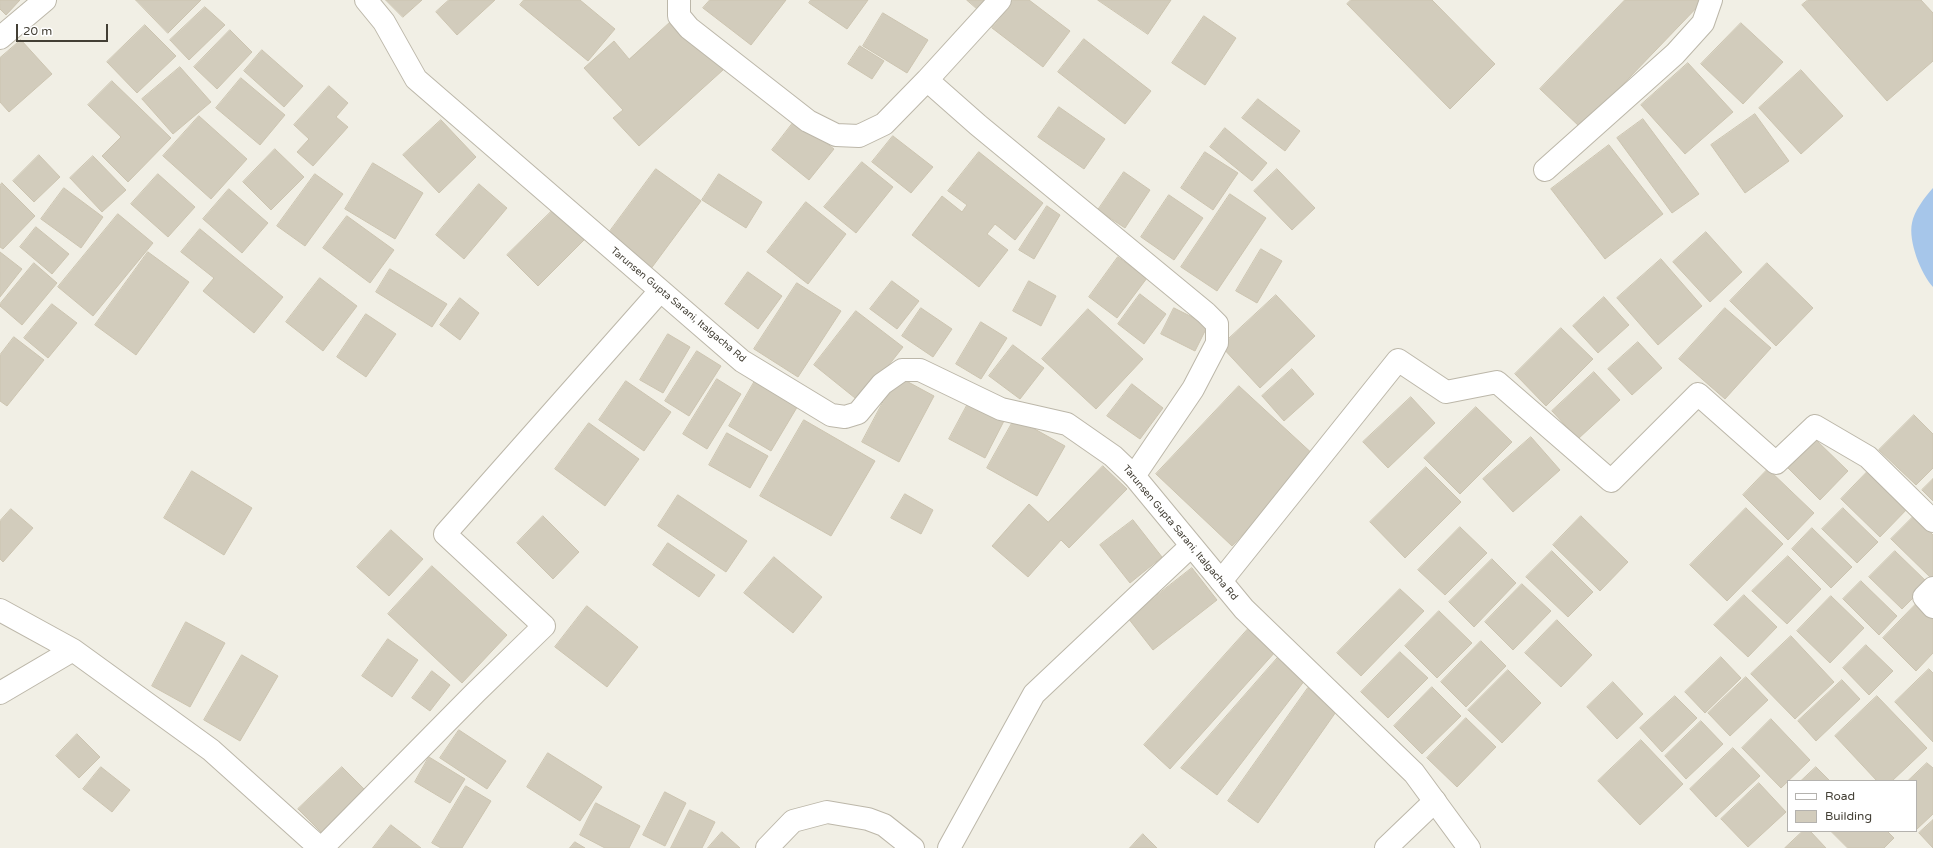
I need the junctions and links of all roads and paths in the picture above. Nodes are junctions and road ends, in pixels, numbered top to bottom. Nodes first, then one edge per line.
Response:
1 (45, 0) edge
2 (366, 0) edge
3 (679, 0) edge
4 (1000, 0) edge
5 (1711, 0) edge
6 (0, 38) edge
7 (927, 80) junction
8 (1545, 170) dead end
9 (660, 290) junction
10 (1134, 476) junction
11 (1933, 521) edge
12 (1191, 546) junction
13 (1221, 581) junction
14 (1933, 588) edge
15 (1933, 606) edge
16 (0, 610) edge
17 (73, 650) junction
18 (0, 693) edge
19 (1435, 801) junction
20 (321, 848) edge
21 (767, 848) edge
22 (913, 848) edge
23 (949, 848) edge
24 (1386, 848) edge
25 (1469, 848) edge

1 - 6 street
2 - 9 street, Tarunsen Gupta Sarani, Italgacha Rd
3 - 7 street
4 - 7 street
5 - 8 street
7 - 10 street
9 - 10 street, Tarunsen Gupta Sarani, Italgacha Rd
9 - 20 street
10 - 12 street, Tarunsen Gupta Sarani, Italgacha Rd
11 - 13 street
12 - 13 street, Tarunsen Gupta Sarani, Italgacha Rd
12 - 23 street
13 - 19 street, Tarunsen Gupta Sarani, Italgacha Rd
14 - 15 street
16 - 17 street
17 - 18 street
17 - 20 street
19 - 24 street
19 - 25 street, Tarunsen Gupta Sarani, Italgacha Rd
21 - 22 street

